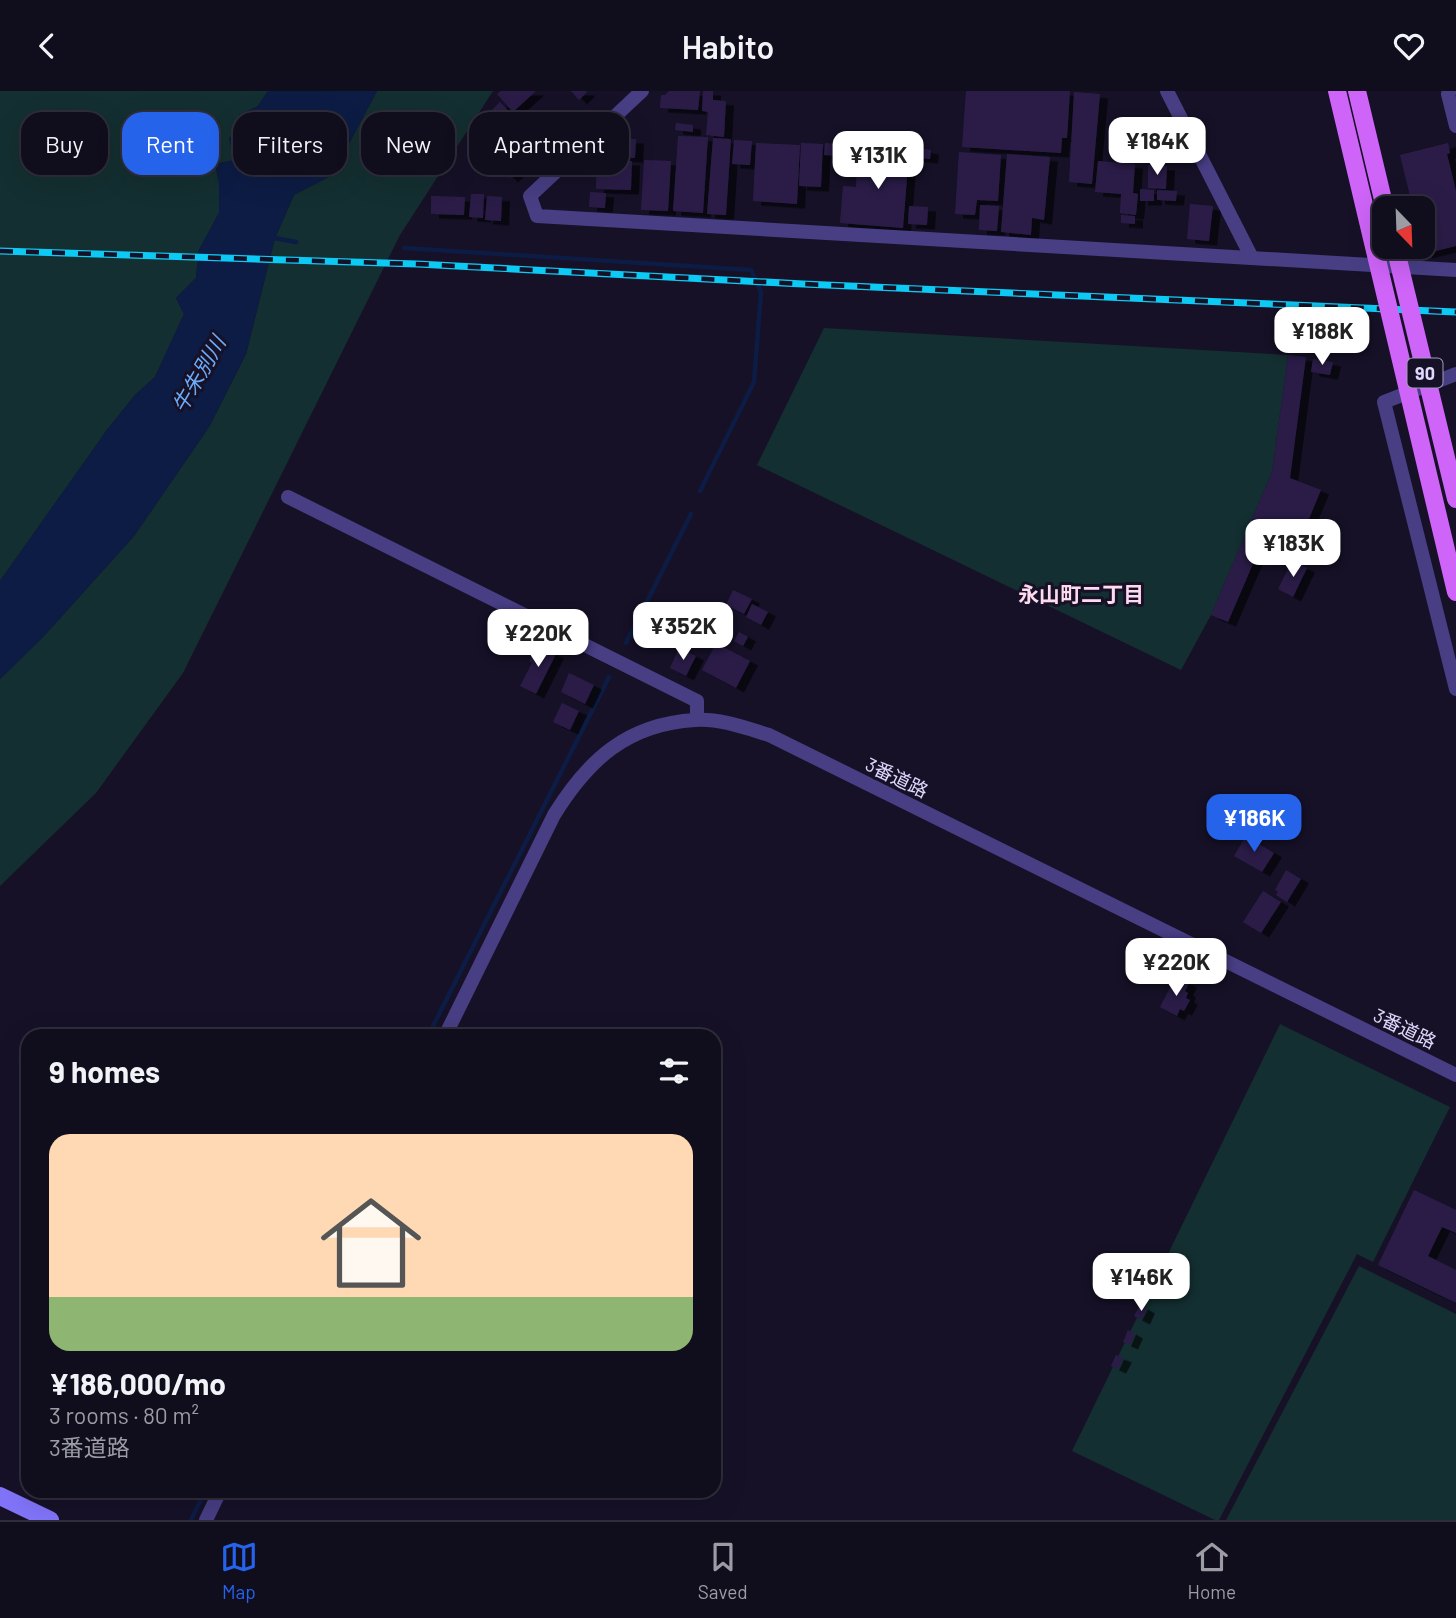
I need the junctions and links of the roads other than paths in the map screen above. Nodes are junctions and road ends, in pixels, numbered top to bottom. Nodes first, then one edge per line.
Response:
1 (642, 91) edge
2 (1167, 91) edge
3 (1337, 91) edge
4 (1357, 91) edge
5 (1450, 91) edge
6 (1456, 126) edge
7 (1382, 196) edge
8 (1251, 258) junction
9 (1398, 259) edge
10 (1456, 270) edge
11 (1455, 379) edge
12 (288, 497) dead end
13 (1456, 499) edge
14 (1456, 592) edge
15 (1456, 688) edge
16 (697, 719) junction
17 (448, 1029) edge
18 (1456, 1075) edge
19 (0, 1496) edge
20 (217, 1498) edge
21 (50, 1520) edge
22 (206, 1520) edge

1 - 8 street
2 - 8 street
3 - 14 main road, 90, bridge
4 - 7 main road
5 - 6 street
8 - 10 street
9 - 13 main road, 90, bridge
11 - 15 street
12 - 16 street
16 - 17 street, 3番道路
16 - 18 street, 3番道路
19 - 21 street
20 - 22 street

